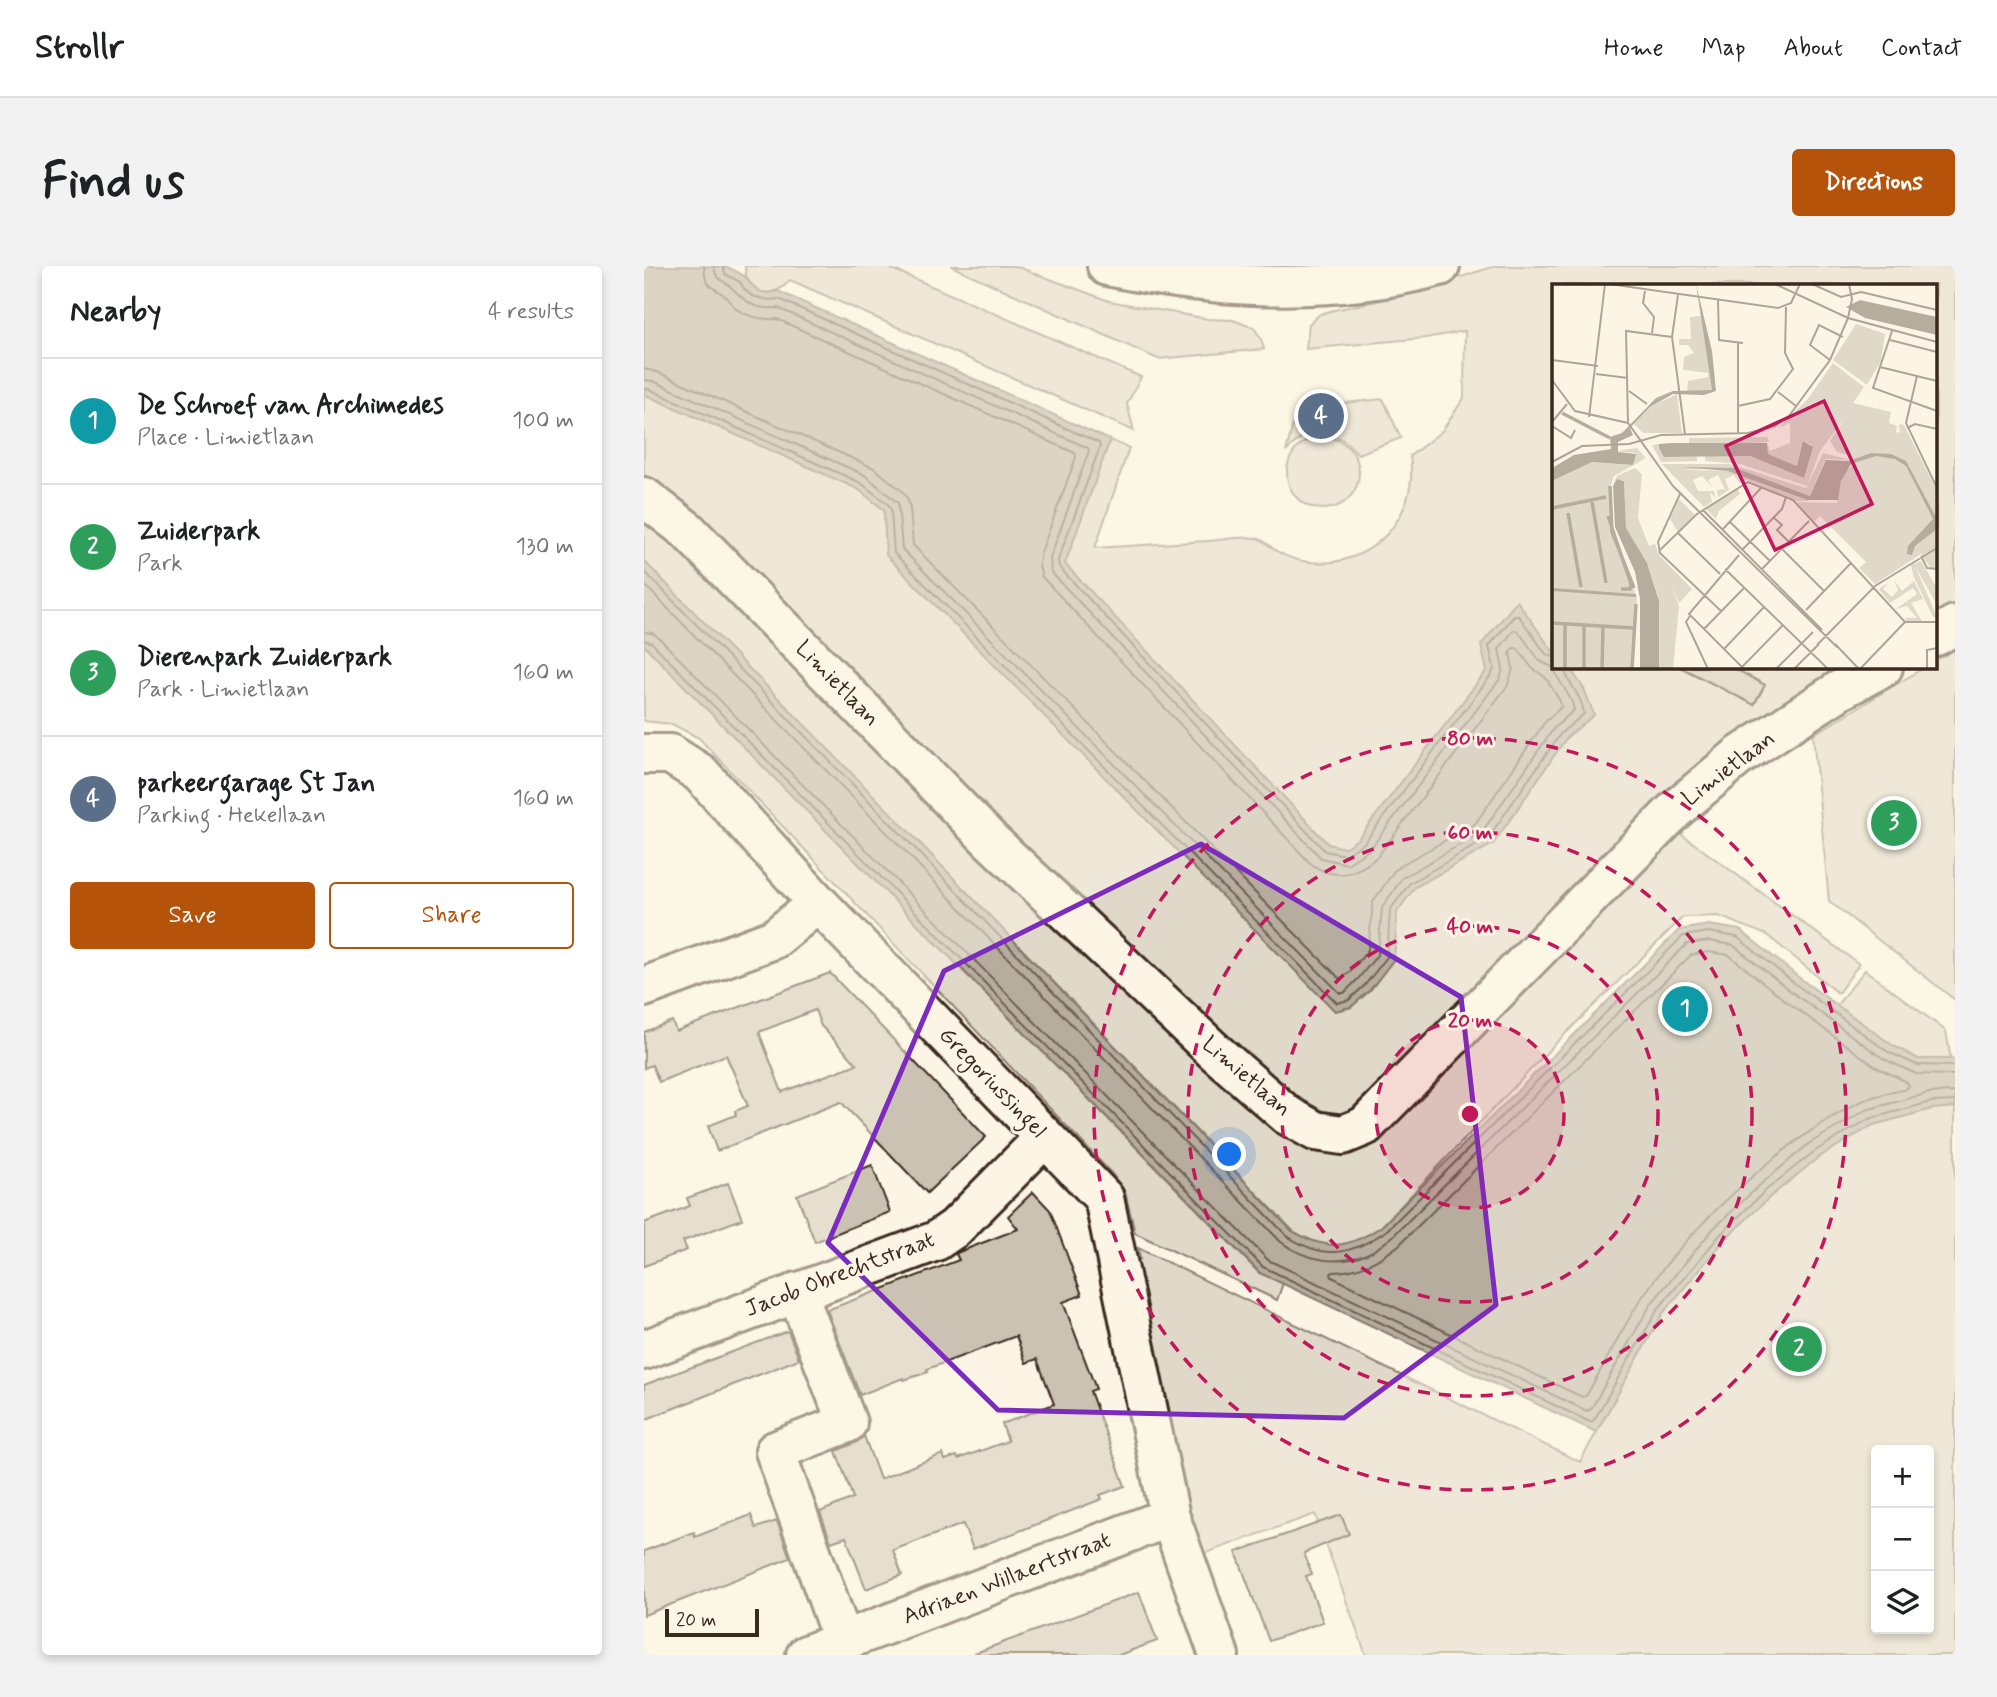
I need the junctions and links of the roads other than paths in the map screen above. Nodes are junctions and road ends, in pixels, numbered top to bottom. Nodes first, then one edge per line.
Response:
1 (1107, 266) edge
2 (1440, 266) edge
3 (644, 497) edge
4 (1955, 625) edge
5 (1938, 635) edge
6 (1881, 668) edge
7 (644, 754) edge
8 (818, 903) junction
9 (644, 988) edge
10 (1045, 1138) junction
11 (797, 1292) junction
12 (644, 1350) edge
13 (1170, 1517) junction
14 (843, 1641) junction
15 (806, 1655) edge
16 (1219, 1655) edge

1 - 2 street
3 - 6 street, Limietlaan
4 - 5 street
7 - 8 street, Gregoriussingel
8 - 9 street
8 - 10 street, Gregoriussingel
10 - 11 street, Jacob Obrechtstraat
10 - 13 street, Gregoriussingel
11 - 12 street, Jacob Obrechtstraat
11 - 14 street
13 - 14 street, Adriaen Willaertstraat
13 - 16 street, Gregoriussingel
14 - 15 street, Adriaen Willaertstraat

